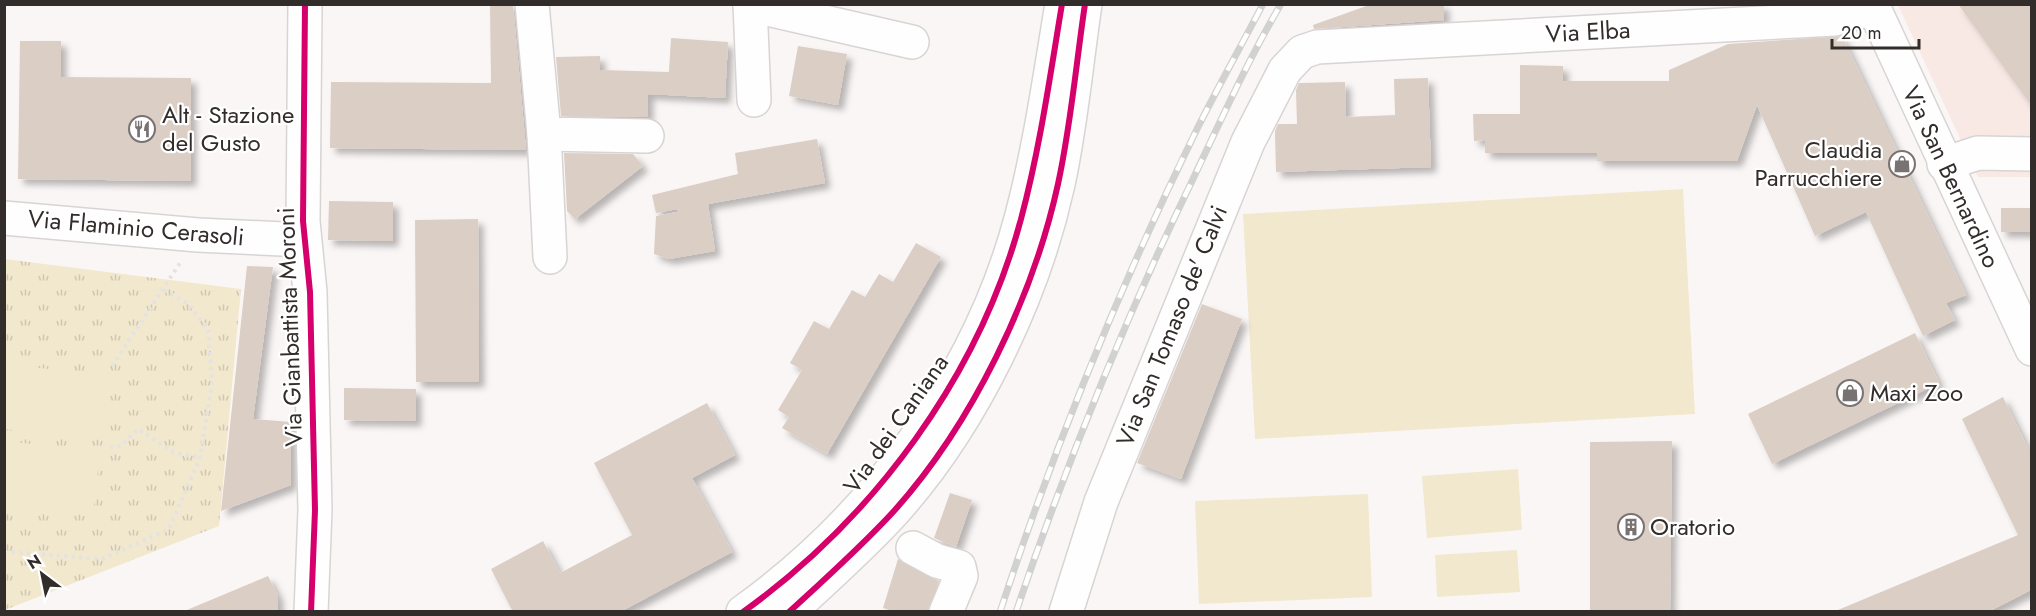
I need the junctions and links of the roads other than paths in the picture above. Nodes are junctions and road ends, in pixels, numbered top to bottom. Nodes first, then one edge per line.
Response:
1 (305, 4) edge
2 (532, 4) edge
3 (1062, 4) edge
4 (1084, 4) edge
5 (750, 5) edge
6 (1872, 6) edge
7 (912, 42) dead end
8 (1302, 52) joint
9 (754, 100) dead end
10 (544, 134) junction
11 (647, 136) dead end
12 (2031, 154) edge
13 (1944, 164) junction
14 (4, 218) edge
15 (304, 240) junction
16 (550, 257) dead end
17 (2031, 349) edge
18 (913, 548) dead end
19 (311, 612) edge
20 (743, 612) edge
21 (789, 612) edge
22 (946, 612) edge
23 (1066, 612) edge

1 - 15 street, Via Gianbattista Moroni
2 - 10 street
3 - 20 street, Via dei Caniana
4 - 21 street, Via dei Caniana
5 - 7 street
5 - 9 street
6 - 8 street, Via Elba
6 - 13 street, Via San Bernardino
8 - 23 street, Via San Tomaso de' Calvi
10 - 11 street
10 - 16 street
12 - 13 street
13 - 17 street, Via San Bernardino
14 - 15 street, Via Flaminio Cerasoli
15 - 19 street, Via Gianbattista Moroni
18 - 22 street

